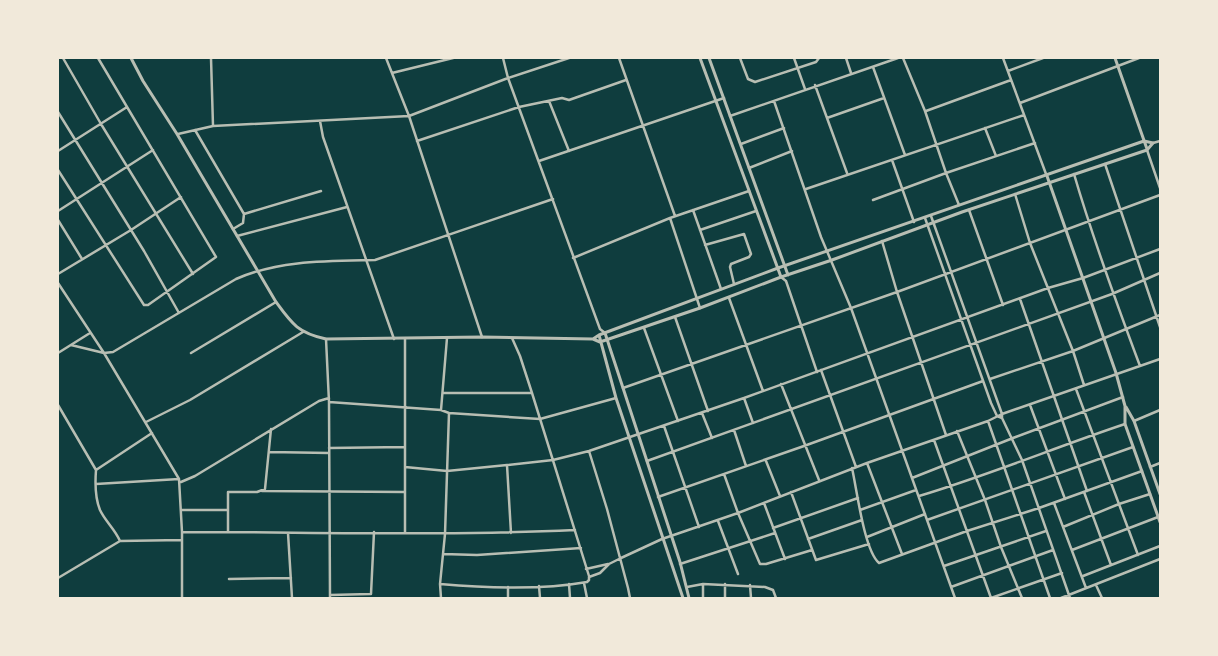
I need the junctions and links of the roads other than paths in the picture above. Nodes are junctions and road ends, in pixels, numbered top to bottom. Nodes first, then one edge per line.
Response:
1 (63, 58) edge
2 (98, 58) edge
3 (131, 58) edge
4 (212, 58) edge
5 (386, 58) edge
6 (429, 58) edge
7 (454, 58) edge
8 (503, 58) edge
9 (570, 58) edge
10 (619, 58) edge
11 (700, 58) edge
12 (709, 58) edge
13 (740, 58) edge
14 (794, 58) edge
15 (819, 58) edge
16 (846, 58) edge
17 (898, 58) edge
18 (903, 58) edge
19 (1003, 58) edge
20 (1043, 58) edge
21 (1116, 58) edge
22 (1139, 58) edge
23 (429, 64) junction
24 (1118, 66) junction
25 (872, 67) junction
26 (797, 68) junction
27 (1008, 71) junction
28 (392, 73) junction
29 (851, 73) junction
30 (508, 78) junction
31 (626, 80) junction
32 (1012, 80) junction
33 (815, 85) junction
34 (805, 89) junction
35 (724, 98) junction
36 (884, 98) junction
37 (774, 100) junction
38 (548, 101) junction
39 (716, 102) junction
40 (1020, 102) junction
41 (127, 107) junction
42 (519, 107) junction
43 (925, 111) junction
44 (58, 112) edge
45 (1024, 115) junction
46 (409, 116) junction
47 (730, 116) junction
48 (827, 118) junction
49 (320, 121) junction
50 (101, 124) junction
51 (213, 126) junction
52 (642, 126) junction
53 (784, 128) junction
54 (985, 128) junction
55 (195, 130) junction
56 (177, 134) junction
57 (75, 140) junction
58 (417, 141) junction
59 (1144, 141) junction
60 (1160, 141) edge
61 (1034, 143) junction
62 (1153, 143) junction
63 (741, 144) junction
64 (937, 145) junction
65 (153, 150) junction
66 (569, 150) junction
67 (1147, 150) junction
68 (58, 151) edge
69 (792, 151) junction
70 (905, 155) junction
71 (996, 156) junction
72 (892, 160) junction
73 (539, 161) junction
74 (1104, 163) junction
75 (127, 166) junction
76 (749, 168) junction
77 (58, 170) edge
78 (946, 173) junction
79 (847, 174) junction
80 (1074, 174) junction
81 (1047, 176) junction
82 (1049, 182) junction
83 (102, 184) junction
84 (1160, 188) edge
85 (806, 189) junction
86 (903, 190) junction
87 (321, 191) dead end
88 (749, 191) junction
89 (1015, 194) junction
90 (1160, 195) edge
91 (987, 196) junction
92 (181, 197) junction
93 (761, 198) junction
94 (76, 199) junction
95 (553, 199) junction
96 (873, 200) dead end
97 (753, 201) junction
98 (989, 203) junction
99 (960, 206) junction
100 (347, 207) junction
101 (58, 210) edge
102 (693, 210) junction
103 (969, 210) junction
104 (1121, 210) junction
105 (756, 211) junction
106 (156, 213) junction
107 (244, 214) junction
108 (931, 216) junction
109 (676, 217) junction
110 (670, 218) junction
111 (924, 218) junction
112 (58, 220) edge
113 (914, 222) junction
114 (1088, 222) junction
115 (933, 223) junction
116 (927, 226) junction
117 (131, 230) junction
118 (232, 230) junction
119 (700, 230) junction
120 (1066, 231) junction
121 (237, 236) junction
122 (449, 236) junction
123 (882, 242) junction
124 (1030, 243) junction
125 (705, 245) junction
126 (105, 246) junction
127 (1160, 250) edge
128 (828, 251) junction
129 (573, 258) junction
130 (1136, 258) junction
131 (82, 259) junction
132 (986, 259) junction
133 (832, 260) junction
134 (366, 261) junction
135 (786, 266) junction
136 (778, 268) junction
137 (258, 270) junction
138 (1105, 270) junction
139 (950, 272) junction
140 (1160, 273) edge
141 (58, 274) edge
142 (193, 274) junction
143 (788, 275) junction
144 (944, 275) junction
145 (781, 277) junction
146 (1082, 278) junction
147 (1144, 280) junction
148 (786, 281) junction
149 (58, 283) edge
150 (734, 285) junction
151 (1048, 288) junction
152 (721, 290) junction
153 (167, 291) junction
154 (897, 292) junction
155 (1112, 294) junction
156 (729, 298) junction
157 (697, 299) junction
158 (1020, 299) junction
159 (1091, 301) junction
160 (276, 302) junction
161 (1003, 305) junction
162 (700, 308) junction
163 (851, 308) junction
164 (179, 313) junction
165 (1058, 313) junction
166 (1159, 316) edge
167 (675, 317) junction
168 (967, 317) junction
169 (961, 320) junction
170 (1029, 324) junction
171 (801, 325) junction
172 (1160, 327) edge
173 (644, 328) junction
174 (600, 329) junction
175 (1126, 329) junction
176 (303, 332) junction
177 (90, 333) junction
178 (605, 334) junction
179 (599, 335) junction
180 (914, 336) junction
181 (482, 337) junction
182 (447, 338) junction
183 (512, 338) junction
184 (326, 339) junction
185 (394, 339) junction
186 (405, 339) junction
187 (593, 339) junction
188 (1104, 339) junction
189 (607, 340) junction
190 (600, 342) junction
191 (976, 342) junction
192 (745, 344) junction
193 (970, 344) junction
194 (71, 345) junction
195 (1073, 351) junction
196 (58, 353) edge
197 (104, 353) junction
198 (191, 353) dead end
199 (868, 353) junction
200 (1160, 359) edge
201 (922, 362) junction
202 (1043, 362) junction
203 (692, 364) junction
204 (1140, 366) junction
205 (819, 371) junction
206 (1116, 373) junction
207 (660, 375) junction
208 (877, 378) junction
209 (990, 379) junction
210 (982, 381) junction
211 (781, 384) junction
212 (1084, 386) junction
213 (622, 388) junction
214 (1076, 389) junction
215 (763, 391) junction
216 (532, 392) junction
217 (443, 393) junction
218 (830, 394) junction
219 (1055, 396) junction
220 (1123, 397) junction
221 (616, 398) junction
222 (744, 398) junction
223 (934, 399) junction
224 (329, 400) junction
225 (58, 405) edge
226 (1030, 405) junction
227 (1125, 406) junction
228 (405, 407) junction
229 (790, 409) junction
230 (441, 410) junction
231 (1160, 410) edge
232 (708, 411) junction
233 (1084, 412) junction
234 (449, 413) junction
235 (702, 413) junction
236 (1002, 414) junction
237 (889, 415) junction
238 (997, 416) junction
239 (1002, 418) junction
240 (540, 420) junction
241 (678, 421) junction
242 (988, 421) junction
243 (1062, 421) junction
244 (1134, 421) junction
245 (145, 422) junction
246 (753, 423) junction
247 (1125, 424) junction
248 (664, 426) junction
249 (271, 429) junction
250 (1040, 429) junction
251 (734, 430) junction
252 (843, 431) junction
253 (957, 431) junction
254 (152, 433) junction
255 (1094, 434) junction
256 (946, 435) junction
257 (637, 436) junction
258 (630, 438) junction
259 (712, 438) junction
260 (1013, 438) junction
261 (934, 440) junction
262 (1070, 444) junction
263 (804, 446) junction
264 (996, 446) junction
265 (405, 447) junction
266 (1133, 447) junction
267 (329, 448) junction
268 (589, 451) junction
269 (1047, 451) junction
270 (269, 452) junction
271 (672, 452) junction
272 (902, 452) junction
273 (329, 453) junction
274 (968, 456) junction
275 (1102, 457) junction
276 (553, 460) junction
277 (766, 460) junction
278 (1022, 460) junction
279 (647, 461) junction
280 (867, 462) junction
281 (1160, 463) edge
282 (506, 465) junction
283 (943, 465) junction
284 (1078, 466) junction
285 (405, 467) junction
286 (746, 467) junction
287 (856, 467) junction
288 (1004, 467) junction
289 (1150, 467) junction
290 (852, 468) junction
291 (96, 470) junction
292 (447, 470) junction
293 (1142, 471) junction
294 (724, 474) junction
295 (1055, 474) junction
296 (912, 478) junction
297 (976, 478) junction
298 (180, 480) junction
299 (819, 480) junction
300 (1111, 482) junction
301 (95, 484) junction
302 (1029, 484) junction
303 (951, 486) junction
304 (685, 489) junction
305 (916, 490) junction
306 (1012, 490) junction
307 (262, 491) junction
308 (1086, 491) junction
309 (329, 492) junction
310 (405, 492) junction
311 (791, 492) junction
312 (1150, 494) junction
313 (1160, 494) edge
314 (780, 496) junction
315 (919, 496) junction
316 (658, 497) junction
317 (858, 498) junction
318 (1065, 498) junction
319 (985, 500) junction
320 (764, 502) junction
321 (882, 502) junction
322 (1054, 503) junction
323 (1119, 504) junction
324 (1039, 508) junction
325 (181, 510) junction
326 (227, 510) junction
327 (860, 510) junction
328 (958, 510) junction
329 (738, 513) junction
330 (925, 514) junction
331 (1020, 514) junction
332 (1093, 514) junction
333 (1158, 517) junction
334 (800, 518) junction
335 (862, 520) junction
336 (927, 520) junction
337 (718, 521) junction
338 (992, 522) junction
339 (1160, 522) edge
340 (699, 527) junction
341 (1063, 527) junction
342 (773, 528) junction
343 (892, 528) junction
344 (1127, 529) junction
345 (575, 530) junction
346 (967, 531) junction
347 (1046, 531) junction
348 (182, 532) junction
349 (228, 532) junction
350 (288, 532) junction
351 (328, 532) junction
352 (374, 532) junction
353 (405, 532) junction
354 (511, 533) junction
355 (776, 533) junction
356 (445, 534) junction
357 (671, 536) junction
358 (867, 537) junction
359 (1029, 537) junction
360 (1101, 538) junction
361 (662, 539) junction
362 (808, 539) junction
363 (120, 540) junction
364 (182, 540) junction
365 (750, 542) junction
366 (935, 542) junction
367 (869, 544) junction
368 (1160, 546) edge
369 (1001, 547) junction
370 (581, 548) junction
371 (728, 549) junction
372 (812, 550) junction
373 (1053, 550) junction
374 (1072, 550) junction
375 (443, 554) junction
376 (902, 554) junction
377 (1138, 555) junction
378 (976, 556) junction
379 (1036, 556) junction
380 (620, 558) junction
381 (785, 559) junction
382 (1160, 559) edge
383 (609, 564) junction
384 (680, 564) junction
385 (1111, 565) junction
386 (944, 566) junction
387 (1008, 566) junction
388 (586, 569) junction
389 (1062, 572) junction
390 (738, 574) dead end
391 (983, 576) junction
392 (1082, 576) junction
393 (589, 577) junction
394 (58, 578) edge
395 (291, 578) junction
396 (229, 579) dead end
397 (1043, 579) junction
398 (584, 583) junction
399 (440, 584) junction
400 (569, 584) junction
401 (703, 584) junction
402 (725, 584) junction
403 (1096, 585) junction
404 (508, 586) junction
405 (539, 586) junction
406 (750, 586) junction
407 (687, 587) junction
408 (951, 587) junction
409 (1018, 588) junction
410 (1086, 588) junction
411 (330, 597) edge
412 (1069, 597) edge
413 (182, 598) edge
414 (292, 598) edge
415 (441, 598) edge
416 (508, 598) edge
417 (540, 598) edge
418 (570, 598) edge
419 (587, 598) edge
420 (630, 598) edge
421 (683, 598) edge
422 (689, 598) edge
423 (703, 598) edge
424 (725, 598) edge
425 (751, 598) edge
426 (776, 598) edge
427 (955, 598) edge
428 (1022, 598) edge
429 (1050, 598) edge
430 (1061, 598) edge
431 (1102, 598) edge

1 - 50 street
2 - 41 street
3 - 56 street
4 - 51 street
5 - 28 street
6 - 23 street
7 - 23 street
8 - 30 street
9 - 30 street
10 - 31 street
11 - 39 street
12 - 35 street
13 - 26 street
14 - 26 street
15 - 26 street
16 - 29 street
17 - 25 street
18 - 43 street
19 - 27 street
20 - 27 street
21 - 24 street
22 - 24 street
23 - 28 street
24 - 40 street
24 - 59 street
25 - 29 street
25 - 36 street
26 - 34 street
27 - 32 street
28 - 46 street
29 - 33 street
30 - 42 street
30 - 46 street
31 - 38 street
31 - 52 street
32 - 40 street
32 - 43 street
33 - 34 street
33 - 48 street
34 - 37 street
35 - 39 street
35 - 47 street
36 - 48 street
36 - 70 street
37 - 47 street
37 - 53 street
38 - 42 street
38 - 66 street
39 - 52 street
39 - 88 street
40 - 45 street
41 - 50 street
41 - 65 street
42 - 58 street
42 - 73 street
43 - 64 street
44 - 57 street
45 - 54 street
45 - 61 street
46 - 49 street
46 - 58 street
47 - 63 street
48 - 79 street
49 - 51 street
49 - 100 street
50 - 57 street
50 - 75 street
51 - 55 street
52 - 66 street
52 - 109 street
53 - 63 street
53 - 69 street
54 - 64 street
54 - 71 street
55 - 56 street
55 - 107 street
56 - 118 street
57 - 68 street
57 - 83 street
58 - 122 street
59 - 62 street
59 - 67 street
59 - 81 street
60 - 62 street
61 - 71 street
61 - 81 street
62 - 67 street
63 - 76 street
64 - 70 street
64 - 78 street
65 - 75 street
65 - 92 street
66 - 73 street
67 - 74 street
67 - 84 street
69 - 76 street
69 - 85 street
70 - 72 street
71 - 78 street
72 - 79 street
72 - 86 street
73 - 95 street
74 - 80 street
74 - 104 street
75 - 83 street
75 - 106 street
76 - 93 street
77 - 94 street
78 - 86 street
78 - 99 street
79 - 85 street
80 - 82 street
80 - 114 street
81 - 82 street
81 - 91 street
82 - 89 street
82 - 120 street
83 - 94 street
83 - 117 street
85 - 128 street
86 - 96 street
86 - 113 street
87 - 107 street
88 - 97 street
88 - 102 street
89 - 98 street
89 - 124 street
90 - 104 street
91 - 98 street
91 - 99 street
92 - 106 street
92 - 142 street
93 - 97 street
93 - 135 street
94 - 101 street
94 - 126 street
95 - 122 street
95 - 129 street
97 - 105 street
98 - 103 street
99 - 108 street
100 - 121 street
100 - 134 street
102 - 109 street
102 - 119 street
103 - 115 street
103 - 132 street
104 - 114 street
104 - 130 street
105 - 119 street
105 - 136 street
106 - 117 street
106 - 142 street
107 - 118 street
108 - 111 street
108 - 115 street
109 - 110 street
110 - 129 street
110 - 157 street
111 - 113 street
111 - 116 street
112 - 131 street
113 - 128 street
114 - 120 street
114 - 138 street
115 - 116 street
115 - 139 street
116 - 123 street
116 - 144 street
117 - 126 street
117 - 153 street
118 - 121 street
119 - 125 street
120 - 124 street
120 - 146 street
121 - 137 street
122 - 134 street
122 - 181 street
123 - 133 street
123 - 154 street
124 - 132 street
124 - 151 street
125 - 150 street
125 - 152 street
126 - 131 street
126 - 153 street
127 - 130 street
128 - 133 street
128 - 135 street
129 - 174 street
130 - 138 street
130 - 147 street
131 - 141 street
132 - 139 street
132 - 161 street
133 - 143 street
133 - 163 street
134 - 137 street
134 - 185 street
135 - 136 street
135 - 143 street
136 - 145 street
136 - 150 street
137 - 160 street
137 - 164 street
138 - 146 street
138 - 155 street
139 - 144 street
139 - 168 street
140 - 147 street
142 - 153 street
143 - 145 street
143 - 148 street
144 - 154 street
144 - 169 street
145 - 148 street
145 - 156 street
146 - 151 street
146 - 159 street
147 - 155 street
147 - 166 street
148 - 171 street
149 - 177 street
150 - 152 street
151 - 158 street
151 - 165 street
152 - 157 street
153 - 164 street
154 - 163 street
154 - 180 street
155 - 159 street
155 - 175 street
156 - 162 street
156 - 192 street
157 - 162 street
157 - 178 street
158 - 161 street
158 - 170 street
159 - 165 street
159 - 188 street
160 - 176 street
160 - 198 street
161 - 168 street
162 - 167 street
163 - 171 street
163 - 199 street
164 - 197 street
165 - 170 street
165 - 195 street
166 - 172 street
166 - 175 street
167 - 173 street
167 - 203 street
168 - 169 street
168 - 191 street
169 - 180 street
169 - 193 street
170 - 191 street
170 - 202 street
171 - 192 street
171 - 205 street
173 - 189 street
173 - 207 street
174 - 178 street
174 - 179 street
175 - 188 street
175 - 204 street
176 - 184 street
176 - 245 street
177 - 194 street
177 - 197 street
178 - 179 street
178 - 189 street
179 - 187 street
179 - 190 street
180 - 199 street
180 - 201 street
181 - 182 street
181 - 183 street
182 - 186 street
182 - 217 street
183 - 187 street
183 - 216 street
184 - 185 street
184 - 224 street
185 - 186 street
186 - 228 street
187 - 190 street
188 - 195 street
188 - 206 street
189 - 190 street
189 - 213 street
190 - 221 street
191 - 193 street
191 - 209 street
192 - 203 street
192 - 215 street
193 - 201 street
193 - 210 street
194 - 196 street
194 - 197 street
195 - 202 street
195 - 212 street
197 - 245 street
199 - 205 street
199 - 208 street
200 - 204 street
201 - 208 street
201 - 223 street
202 - 209 street
202 - 219 street
203 - 207 street
203 - 232 street
204 - 206 street
205 - 211 street
205 - 218 street
206 - 212 street
206 - 220 street
207 - 213 street
207 - 241 street
208 - 218 street
208 - 237 street
209 - 236 street
210 - 223 street
210 - 238 street
211 - 215 street
211 - 229 street
212 - 214 street
213 - 257 street
214 - 219 street
214 - 233 street
215 - 222 street
216 - 217 street
216 - 240 street
217 - 230 street
218 - 229 street
218 - 252 street
219 - 226 street
219 - 243 street
220 - 227 street
220 - 233 street
221 - 240 street
221 - 258 street
222 - 232 street
222 - 246 street
223 - 237 street
223 - 256 street
224 - 228 street
224 - 249 street
224 - 267 street
225 - 291 street
226 - 236 street
226 - 250 street
227 - 244 street
227 - 247 street
228 - 230 street
228 - 265 street
229 - 246 street
229 - 263 street
230 - 234 street
231 - 244 street
232 - 235 street
233 - 243 street
233 - 255 street
234 - 240 street
234 - 292 street
235 - 241 street
235 - 259 street
236 - 238 street
236 - 239 street
237 - 252 street
237 - 272 street
238 - 239 street
238 - 242 street
239 - 260 street
240 - 276 street
241 - 248 street
242 - 253 street
242 - 264 street
243 - 250 street
243 - 262 street
244 - 289 street
245 - 254 street
246 - 251 street
247 - 255 street
247 - 266 street
248 - 257 street
248 - 271 street
249 - 270 street
249 - 298 street
250 - 260 street
250 - 269 street
251 - 259 street
251 - 286 street
252 - 263 street
252 - 287 street
253 - 256 street
253 - 274 street
254 - 291 street
254 - 298 street
255 - 262 street
255 - 275 street
256 - 261 street
257 - 258 street
257 - 279 street
258 - 268 street
258 - 361 street
259 - 271 street
260 - 264 street
260 - 278 street
261 - 272 street
261 - 283 street
262 - 269 street
262 - 284 street
263 - 277 street
263 - 299 street
264 - 274 street
264 - 288 street
265 - 267 street
265 - 285 street
266 - 275 street
266 - 293 street
267 - 273 street
268 - 276 street
268 - 380 street
269 - 278 street
269 - 295 street
270 - 273 street
270 - 307 street
271 - 279 street
271 - 304 street
272 - 280 street
272 - 296 street
273 - 309 street
274 - 283 street
274 - 297 street
275 - 284 street
275 - 300 street
276 - 282 street
276 - 345 street
277 - 286 street
277 - 314 street
278 - 288 street
278 - 302 street
279 - 316 street
280 - 287 street
280 - 321 street
281 - 289 street
282 - 292 street
282 - 354 street
283 - 296 street
283 - 303 street
284 - 295 street
284 - 308 street
285 - 292 street
285 - 310 street
286 - 294 street
287 - 290 street
288 - 297 street
288 - 306 street
289 - 313 street
290 - 299 street
290 - 317 street
291 - 301 street
292 - 356 street
293 - 300 street
293 - 312 street
294 - 304 street
294 - 329 street
295 - 302 street
295 - 318 street
296 - 305 street
297 - 303 street
297 - 319 street
298 - 301 street
298 - 325 street
299 - 311 street
300 - 308 street
300 - 323 street
301 - 363 street
302 - 306 street
302 - 324 street
303 - 315 street
303 - 328 street
304 - 316 street
304 - 340 street
305 - 315 street
305 - 321 street
306 - 319 street
306 - 331 street
307 - 309 street
307 - 326 street
308 - 318 street
308 - 332 street
309 - 310 street
309 - 351 street
310 - 353 street
311 - 314 street
311 - 334 street
312 - 323 street
312 - 333 street
314 - 320 street
315 - 330 street
316 - 357 street
317 - 327 street
317 - 334 street
318 - 322 street
319 - 328 street
319 - 338 street
320 - 329 street
320 - 342 street
321 - 327 street
321 - 343 street
322 - 324 street
322 - 341 street
323 - 332 street
323 - 344 street
324 - 331 street
324 - 347 street
325 - 326 street
325 - 348 street
326 - 349 street
327 - 335 street
328 - 336 street
328 - 346 street
329 - 337 street
329 - 365 street
330 - 336 street
330 - 343 street
331 - 338 street
331 - 359 street
332 - 341 street
332 - 360 street
333 - 339 street
333 - 344 street
334 - 342 street
334 - 362 street
335 - 358 street
335 - 362 street
336 - 366 street
337 - 340 street
337 - 371 street
338 - 346 street
338 - 369 street
340 - 357 street
341 - 374 street
342 - 355 street
343 - 358 street
343 - 376 street
344 - 360 street
344 - 377 street
345 - 354 street
345 - 370 street
346 - 366 street
346 - 378 street
347 - 359 street
347 - 373 street
348 - 349 street
348 - 364 street
349 - 350 street
350 - 351 street
350 - 395 street
351 - 352 street
351 - 411 street
352 - 353 street
352 - 411 street
353 - 356 street
354 - 356 street
355 - 365 street
355 - 381 street
356 - 375 street
357 - 361 street
357 - 384 street
358 - 367 street
359 - 369 street
359 - 379 street
360 - 374 street
360 - 385 street
361 - 380 street
361 - 421 street
362 - 372 street
363 - 364 street
363 - 394 street
364 - 413 street
365 - 371 street
365 - 381 street
366 - 376 street
366 - 386 street
367 - 372 street
367 - 376 street
368 - 377 street
369 - 378 street
369 - 387 street
370 - 375 street
370 - 388 street
371 - 384 street
371 - 390 street
372 - 381 street
373 - 379 street
373 - 389 street
374 - 392 street
375 - 399 street
377 - 385 street
378 - 386 street
378 - 391 street
379 - 387 street
379 - 397 street
380 - 383 street
380 - 420 street
382 - 403 street
383 - 388 street
383 - 393 street
384 - 407 street
385 - 392 street
386 - 408 street
387 - 391 street
387 - 409 street
388 - 393 street
389 - 397 street
389 - 412 street
391 - 408 street
391 - 409 street
392 - 410 street
393 - 398 street
395 - 396 street
395 - 414 street
397 - 409 street
397 - 429 street
398 - 400 street
398 - 419 street
399 - 404 street
399 - 415 street
400 - 405 street
400 - 418 street
401 - 402 street
401 - 407 street
401 - 423 street
402 - 406 street
402 - 424 street
403 - 410 street
403 - 431 street
404 - 405 street
404 - 416 street
405 - 417 street
406 - 425 street
406 - 426 street
407 - 422 street
408 - 427 street
409 - 428 street
410 - 412 street
412 - 430 street

